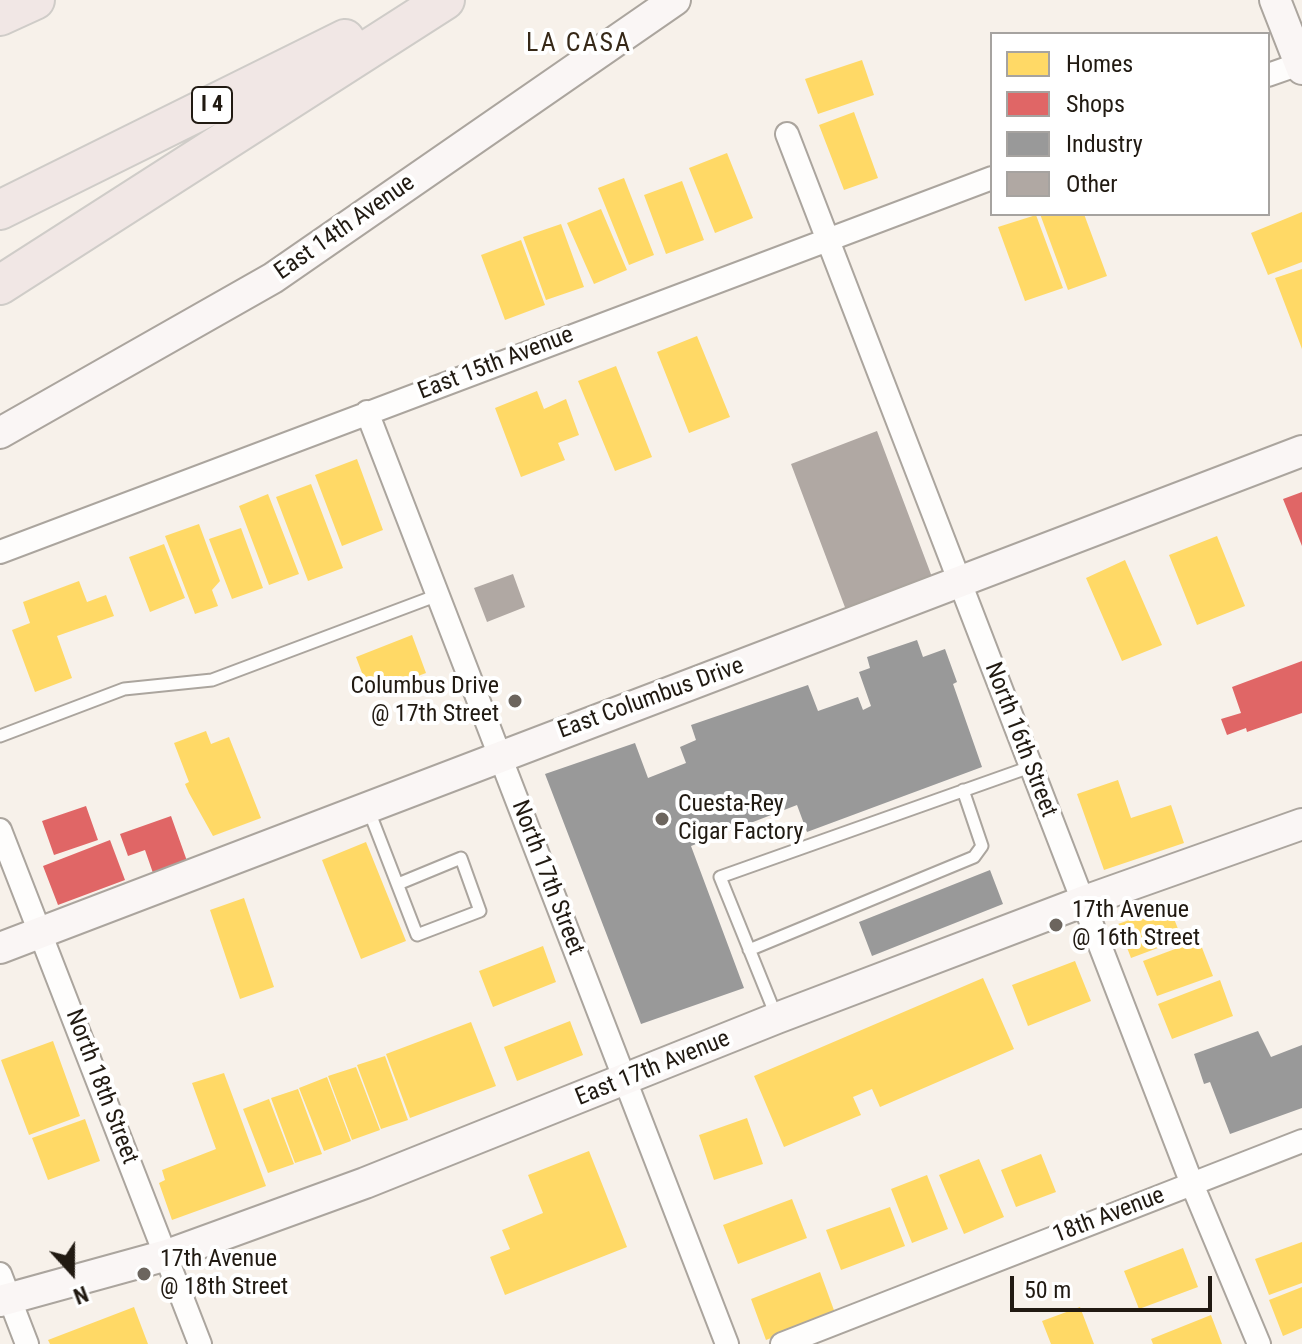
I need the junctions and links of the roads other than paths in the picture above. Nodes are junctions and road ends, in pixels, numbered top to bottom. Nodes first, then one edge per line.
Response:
1 (35, 0) edge
2 (424, 0) edge
3 (445, 0) edge
4 (675, 0) edge
5 (1275, 0) edge
6 (0, 16) edge
7 (1301, 65) edge
8 (1270, 74) edge
9 (787, 134) dead end
10 (990, 179) edge
11 (0, 210) edge
12 (828, 239) junction
13 (0, 285) edge
14 (367, 412) junction
15 (0, 433) edge
16 (1302, 451) edge
17 (0, 552) edge
18 (960, 584) junction
19 (438, 595) junction
20 (0, 736) edge
21 (500, 755) junction
22 (1030, 767) junction
23 (963, 790) junction
24 (367, 806) junction
25 (1302, 824) edge
26 (0, 830) edge
27 (398, 884) junction
28 (1082, 902) junction
29 (40, 933) junction
30 (0, 948) edge
31 (749, 950) junction
32 (777, 1018) junction
33 (625, 1080) junction
34 (1302, 1141) edge
35 (1192, 1184) junction
36 (167, 1255) junction
37 (3, 1291) edge
38 (27, 1344) edge
39 (200, 1344) edge
40 (727, 1344) edge
41 (782, 1344) edge
42 (1259, 1344) edge

1 - 6 highway
2 - 11 highway, I 4
3 - 13 highway
4 - 15 main road, East 14th Avenue
5 - 7 main road
7 - 8 street
9 - 12 street, North 16th Street
10 - 12 street, East 15th Avenue
12 - 14 street, East 15th Avenue
12 - 18 street, North 16th Street
14 - 17 street, East 15th Avenue
14 - 19 street, North 17th Street
16 - 18 main road, East Columbus Drive
18 - 21 main road, East Columbus Drive
18 - 22 street, North 16th Street
19 - 20 lane
19 - 21 street, North 17th Street
21 - 24 main road, East Columbus Drive
21 - 33 street, North 17th Street
22 - 23 lane
22 - 28 street, North 16th Street
23 - 31 lane
23 - 31 lane
24 - 27 lane
24 - 29 main road, East Columbus Drive
25 - 28 main road, East 17th Avenue
26 - 29 street, North 18th Street
27 - 27 lane
28 - 32 main road, East 17th Avenue
28 - 35 street, North 16th Street
29 - 30 main road, East Columbus Drive
29 - 36 street, North 18th Street
31 - 32 lane
32 - 33 main road, East 17th Avenue
33 - 36 main road, East 17th Avenue
33 - 40 street, North 17th Street
34 - 35 street, 18th Avenue
35 - 41 street, 18th Avenue
35 - 42 street, North 16th Street
36 - 37 main road, East 17th Avenue
36 - 39 street, North 18th Street
37 - 38 street

